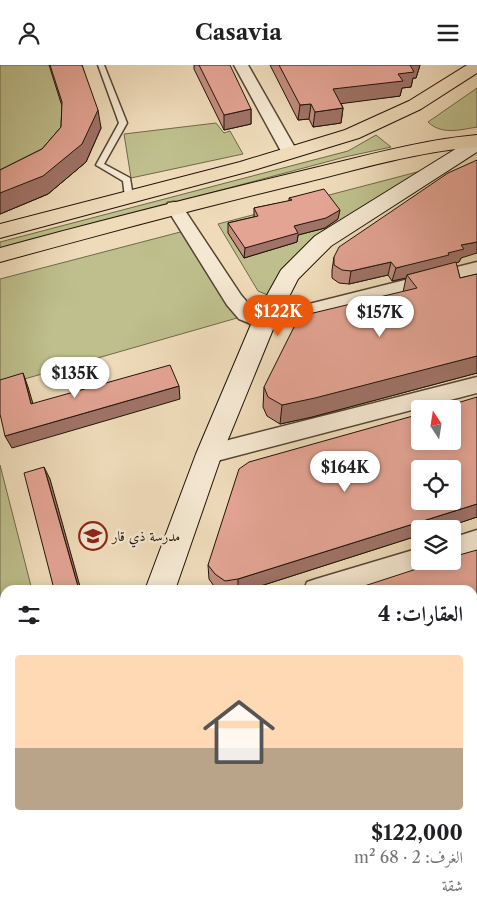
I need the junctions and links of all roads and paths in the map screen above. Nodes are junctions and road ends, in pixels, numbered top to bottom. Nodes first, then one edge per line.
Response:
1 (101, 65) edge
2 (241, 65) edge
3 (477, 66) edge
4 (415, 105) junction
5 (450, 143) junction
6 (477, 143) edge
7 (290, 153) junction
8 (129, 197) junction
9 (174, 207) junction
10 (0, 231) edge
11 (0, 255) edge
12 (477, 268) edge
13 (264, 321) junction
14 (477, 385) edge
15 (209, 454) junction
16 (477, 541) edge
17 (461, 546) edge
18 (411, 562) edge
19 (162, 585) edge
20 (333, 585) edge

1 - 8 lane
2 - 7 street
3 - 4 main road
4 - 5 main road
4 - 7 main road
5 - 6 main road
5 - 9 main road
6 - 13 main road
7 - 8 main road
8 - 10 main road
9 - 11 main road
9 - 13 street
12 - 13 street
13 - 15 main road
14 - 15 street
15 - 19 main road
16 - 17 street
18 - 20 street

